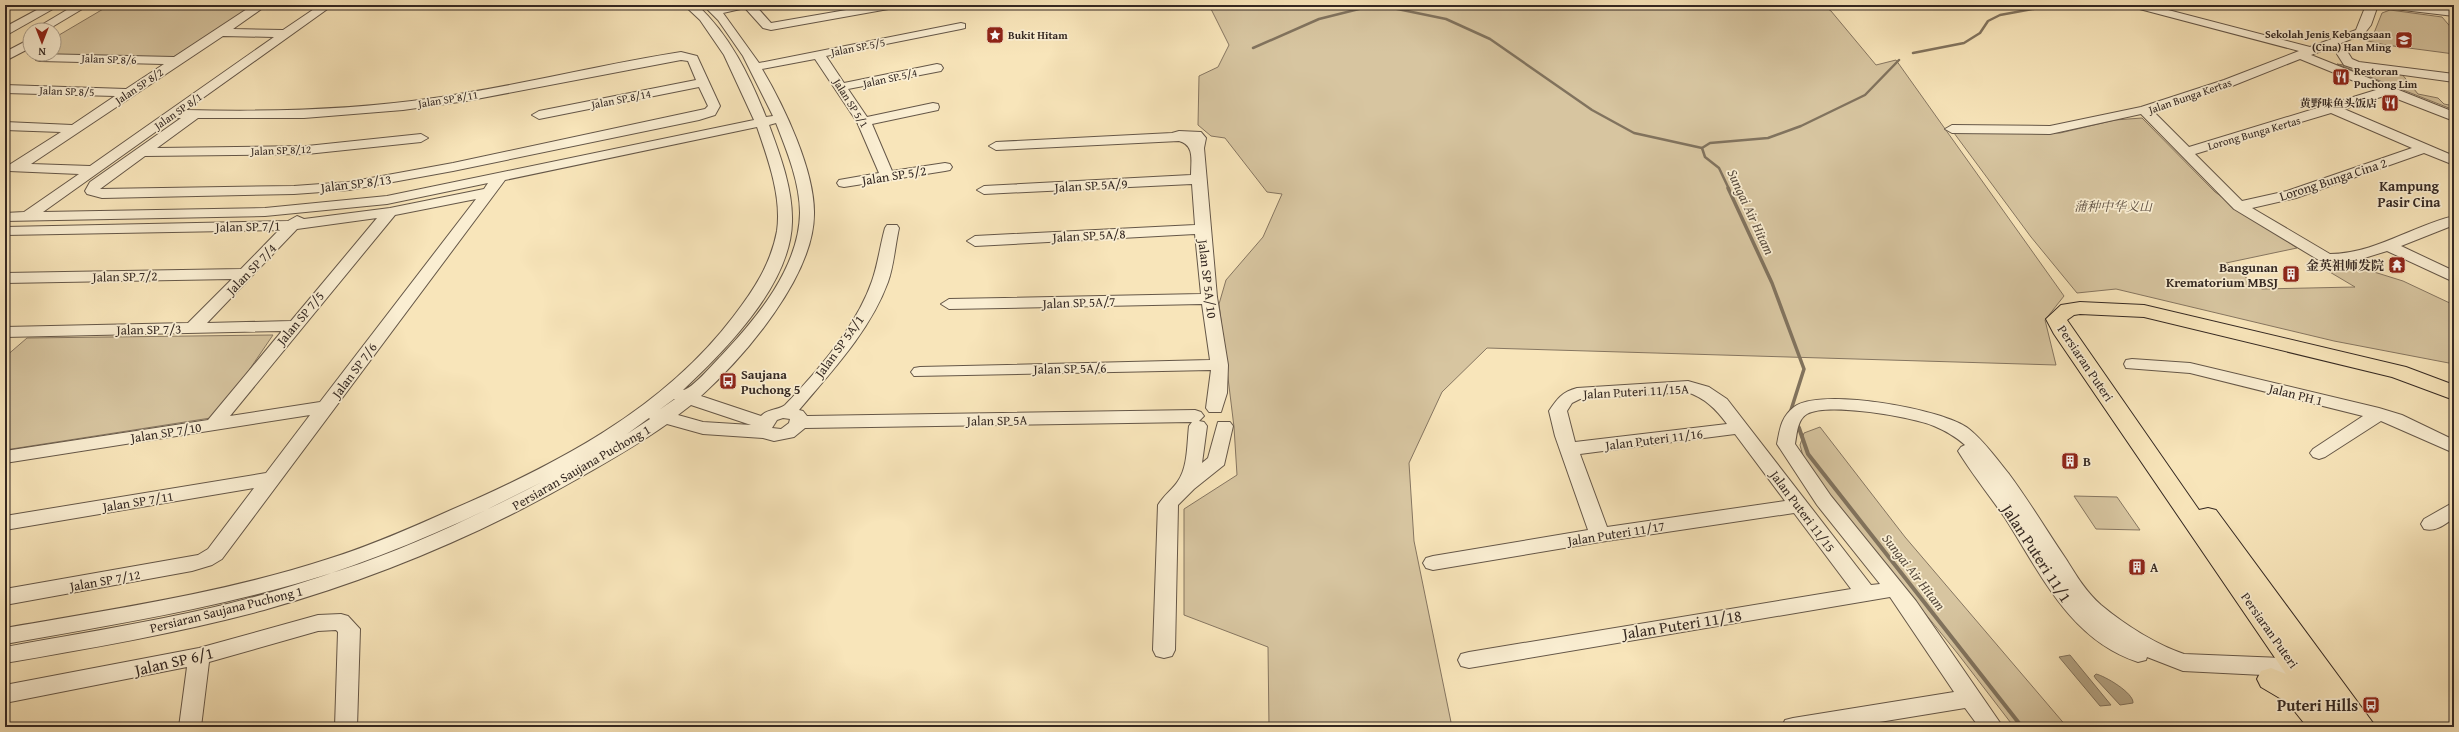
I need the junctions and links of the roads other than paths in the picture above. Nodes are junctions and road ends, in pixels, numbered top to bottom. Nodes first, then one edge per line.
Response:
1 (54, 5) edge
2 (83, 5) edge
3 (97, 5) edge
4 (261, 5) edge
5 (327, 5) edge
6 (690, 5) edge
7 (743, 5) edge
8 (749, 5) edge
9 (894, 5) edge
10 (2136, 5) edge
11 (2372, 5) edge
12 (2386, 5) edge
13 (2449, 5) edge
14 (713, 8) edge
15 (2454, 12) edge
16 (5, 22) edge
17 (53, 22) edge
18 (21, 23) junction
19 (62, 25) edge
20 (961, 26) dead end
21 (5, 32) edge
22 (221, 32) junction
23 (287, 34) junction
24 (22, 39) edge
25 (22, 48) edge
26 (5, 49) edge
27 (2306, 53) junction
28 (2343, 54) dead end
29 (820, 55) junction
30 (5, 58) edge
31 (62, 58) edge
32 (177, 61) junction
33 (755, 68) junction
34 (937, 68) dead end
35 (2454, 78) edge
36 (703, 82) junction
37 (842, 88) junction
38 (5, 89) edge
39 (2389, 90) junction
40 (129, 93) junction
41 (933, 106) dead end
42 (2333, 109) junction
43 (2144, 110) junction
44 (173, 114) junction
45 (194, 114) junction
46 (539, 115) dead end
47 (2454, 117) edge
48 (781, 118) junction
49 (762, 122) junction
50 (864, 122) junction
51 (5, 126) edge
52 (75, 128) junction
53 (1952, 129) dead end
54 (422, 138) dead end
55 (996, 146) dead end
56 (2425, 148) junction
57 (141, 152) junction
58 (2186, 152) junction
59 (2454, 161) edge
60 (945, 167) dead end
61 (10, 168) edge
62 (94, 170) junction
63 (887, 176) junction
64 (500, 177) junction
65 (1198, 179) junction
66 (844, 184) dead end
67 (984, 190) dead end
68 (488, 192) junction
69 (2239, 206) junction
70 (308, 209) junction
71 (390, 212) junction
72 (28, 216) junction
73 (5, 217) edge
74 (2452, 222) edge
75 (292, 225) junction
76 (892, 228) dead end
77 (1202, 229) junction
78 (5, 231) edge
79 (975, 241) dead end
80 (2388, 246) junction
81 (246, 274) junction
82 (2454, 277) edge
83 (5, 278) edge
84 (1209, 298) junction
85 (949, 304) dead end
86 (293, 326) junction
87 (193, 328) junction
88 (8, 335) edge
89 (1220, 364) junction
90 (2132, 364) dead end
91 (920, 372) dead end
92 (672, 393) junction
93 (2454, 393) edge
94 (689, 398) junction
95 (2454, 403) edge
96 (326, 407) junction
97 (1215, 408) junction
98 (646, 412) junction
99 (2379, 414) junction
100 (1906, 415) junction
101 (794, 417) junction
102 (663, 418) junction
103 (1196, 421) junction
104 (213, 425) junction
105 (1224, 426) junction
106 (764, 427) junction
107 (1740, 428) junction
108 (2454, 447) edge
109 (1569, 449) junction
110 (2319, 453) dead end
111 (5, 457) edge
112 (271, 479) junction
113 (1187, 484) junction
114 (1799, 506) junction
115 (2454, 509) edge
116 (5, 523) edge
117 (2431, 524) dead end
118 (1600, 535) junction
119 (205, 560) joint
120 (1433, 562) dead end
121 (1895, 589) junction
122 (1866, 594) junction
123 (5, 598) edge
124 (5, 636) edge
125 (1164, 650) dead end
126 (5, 655) edge
127 (199, 656) junction
128 (1470, 660) dead end
129 (2312, 674) junction
130 (2271, 679) junction
131 (5, 694) edge
132 (1969, 698) junction
133 (190, 727) edge
134 (346, 727) edge
135 (1793, 727) edge
136 (1992, 727) edge
137 (2323, 727) edge
138 (2337, 727) edge
139 (2362, 727) edge

1 - 18 street
2 - 17 street
3 - 19 street
4 - 22 street, Jalan SP 8/2
5 - 23 street, Jalan SP 8/1
6 - 49 street, Persiaran Saujana Puchong 1
7 - 14 street
8 - 9 street
10 - 27 street
11 - 27 street, Jalan Bunga Kertas
12 - 15 street
13 - 15 street
14 - 33 street, Persiaran Saujana Puchong 1
16 - 18 street
18 - 21 street
20 - 29 street, Jalan SP 5/5
22 - 23 street
22 - 32 street, Jalan SP 8/2
23 - 44 street, Jalan SP 8/1
24 - 26 street
25 - 30 street
27 - 39 street
27 - 43 street, Jalan Bunga Kertas
28 - 35 street
29 - 33 street, Jalan SP 5/5
29 - 37 street, Jalan SP 5/1
31 - 32 street, Jalan SP 8/6
32 - 40 street, Jalan SP 8/2
33 - 48 street, Persiaran Saujana Puchong 1
34 - 37 street, Jalan SP 5/4
36 - 45 street, Jalan SP 8/11
36 - 46 street, Jalan SP 8/14
36 - 57 street, Jalan SP 8/13
37 - 50 street, Jalan SP 5/1
38 - 40 street, Jalan SP 8/5
39 - 42 street, Lorong Bunga Kertas
39 - 47 street
40 - 52 street, Jalan SP 8/2
41 - 50 street
42 - 56 street
42 - 58 street, Lorong Bunga Kertas
43 - 53 street
43 - 58 street, Jalan Bunga Kertas
44 - 45 street, Jalan SP 8/11
44 - 62 street, Jalan SP 8/1
45 - 57 street, Jalan SP 8/13
48 - 49 street
48 - 94 street, Persiaran Saujana Puchong 1
49 - 64 street
49 - 92 street, Persiaran Saujana Puchong 1
50 - 63 street, Jalan SP 5/1
51 - 52 street
52 - 61 street, Jalan SP 8/2
54 - 57 street, Jalan SP 8/12
55 - 65 street, Jalan SP 5A/10
56 - 59 street
56 - 69 street, Lorong Bunga Cina 2
58 - 69 street, Jalan Bunga Kertas
60 - 63 street, Jalan SP 5/2
61 - 62 street
62 - 72 street, Jalan SP 8/1
63 - 66 street, Jalan SP 5/2
64 - 68 street, Jalan SP 7/6
64 - 70 street
65 - 67 street, Jalan SP 5A/9
65 - 77 street, Jalan SP 5A/10
68 - 71 street, Jalan SP 7/1
68 - 96 street, Jalan SP 7/6
69 - 80 street, Jalan Bunga Kertas
70 - 72 street
70 - 75 street, Jalan SP 7/4
71 - 75 street, Jalan SP 7/1
71 - 86 street, Jalan SP 7/5
72 - 73 street
74 - 80 street
75 - 78 street, Jalan SP 7/1
75 - 81 street, Jalan SP 7/4
76 - 101 street, Jalan SP 5A/1
77 - 79 street, Jalan SP 5A/8
77 - 84 street, Jalan SP 5A/10
80 - 82 street
81 - 83 street, Jalan SP 7/2
81 - 87 street, Jalan SP 7/4
84 - 85 street, Jalan SP 5A/7
84 - 89 street, Jalan SP 5A/10
86 - 87 street, Jalan SP 7/3
86 - 104 street, Jalan SP 7/5
87 - 88 street, Jalan SP 7/3
89 - 91 street, Jalan SP 5A/6
89 - 97 street, Jalan SP 5A/10
90 - 99 street, Jalan PH 1
92 - 94 street
92 - 98 street, Persiaran Saujana Puchong 1
93 - 129 main road, Persiaran Puteri
94 - 102 street, Persiaran Saujana Puchong 1
94 - 106 street
95 - 129 main road, Persiaran Puteri
96 - 104 street, Jalan SP 7/10
96 - 112 street, Jalan SP 7/6
97 - 103 street
97 - 105 street
98 - 102 street
98 - 124 street, Persiaran Saujana Puchong 1
99 - 108 street, Jalan PH 1
99 - 110 street
100 - 121 street, Jalan Puteri 11/1
100 - 129 street, Jalan Puteri 11/1
100 - 130 street, Jalan Puteri 11/1
101 - 103 street, Jalan SP 5A
101 - 106 street
102 - 106 street
102 - 126 street, Persiaran Saujana Puchong 1
103 - 105 street, Jalan SP 5A
103 - 113 street
104 - 111 street, Jalan SP 7/10
105 - 113 street
107 - 109 street, Jalan Puteri 11/16
107 - 109 street, Jalan Puteri 11/15A
107 - 114 street, Jalan Puteri 11/15
109 - 118 street, Jalan Puteri 11/15A
112 - 116 street, Jalan SP 7/11
112 - 119 street, Jalan SP 7/6
113 - 125 street
114 - 118 street, Jalan Puteri 11/17
114 - 122 street, Jalan Puteri 11/15
115 - 117 street
118 - 120 street, Jalan Puteri 11/17
119 - 123 street, Jalan SP 7/12
121 - 122 street, Jalan Puteri 11/18
121 - 132 street, Jalan Puteri 11/1
122 - 128 street, Jalan Puteri 11/18
127 - 131 street, Jalan SP 6/1
127 - 133 street
127 - 134 street, Jalan SP 6/1
129 - 130 street, Jalan Puteri 11/1
129 - 138 main road, Persiaran Puteri
129 - 139 main road, Persiaran Puteri
130 - 137 main road
132 - 135 street
132 - 136 street, Jalan Puteri 11/1

